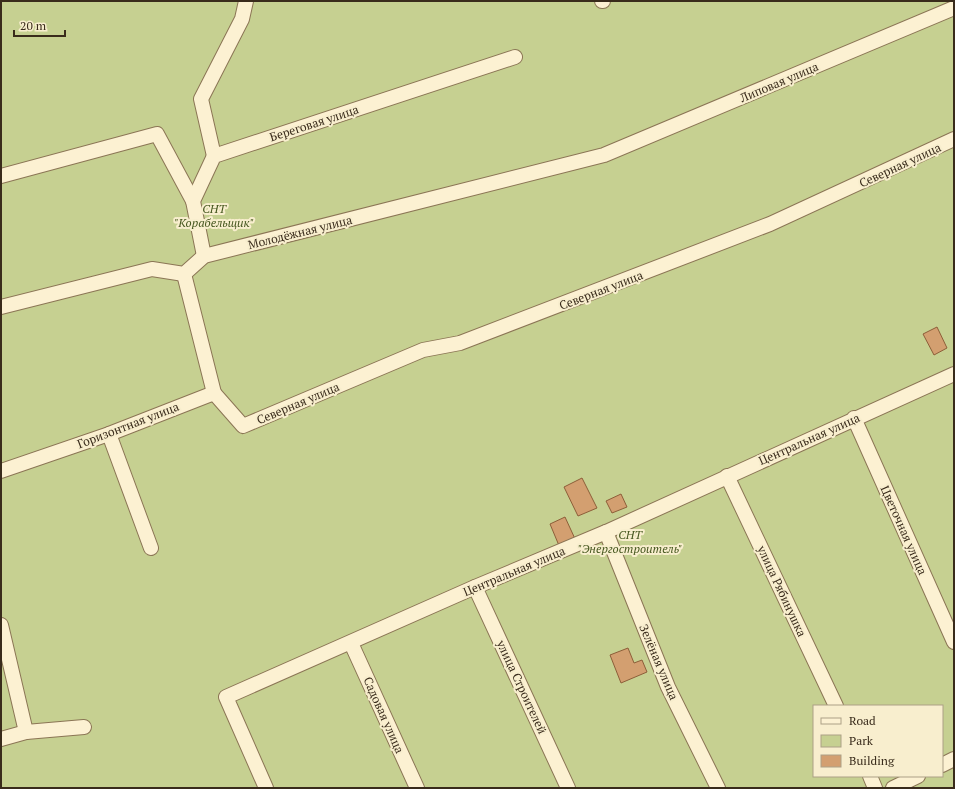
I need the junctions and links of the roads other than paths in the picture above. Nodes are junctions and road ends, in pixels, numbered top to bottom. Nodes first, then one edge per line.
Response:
1 (246, 1) edge
2 (954, 8) edge
3 (515, 57) dead end
4 (954, 139) edge
5 (604, 155) joint
6 (214, 156) junction
7 (1, 176) edge
8 (193, 201) junction
9 (204, 256) junction
10 (184, 274) junction
11 (1, 307) edge
12 (954, 374) edge
13 (214, 393) junction
14 (854, 418) junction
15 (109, 434) junction
16 (1, 471) edge
17 (727, 476) junction
18 (606, 532) junction
19 (151, 548) dead end
20 (475, 587) junction
21 (1, 625) edge
22 (954, 642) edge
23 (351, 643) junction
24 (836, 705) edge
25 (84, 727) dead end
26 (26, 732) junction
27 (1, 740) edge
28 (954, 759) edge
29 (943, 764) edge
30 (870, 777) edge
31 (916, 777) edge
32 (266, 788) edge
33 (417, 788) edge
34 (568, 788) edge
35 (718, 788) edge
36 (875, 788) edge
37 (893, 788) edge

1 - 6 street
2 - 5 street, Липовая улица
3 - 6 street, Береговая улица
4 - 13 street, Северная улица
5 - 9 street, Молодёжная улица
6 - 8 street
7 - 8 street
8 - 9 street
9 - 10 street, Молодёжная улица
10 - 11 street
10 - 13 street
12 - 14 street, Центральная улица
13 - 15 street, Горизонтная улица
14 - 17 street, Центральная улица
14 - 22 street, Цветочная улица
15 - 16 street, Горизонтная улица
15 - 19 street
17 - 18 street, Центральная улица
17 - 24 street, улица Рябинушка
18 - 20 street, Центральная улица
18 - 35 street, Зелёная улица
20 - 23 street, Центральная улица
20 - 34 street, улица Строителей
21 - 26 street
23 - 32 street, Центральная улица
23 - 33 street, Садовая улица
25 - 26 street
26 - 27 street
28 - 29 street
30 - 36 street
31 - 37 street

